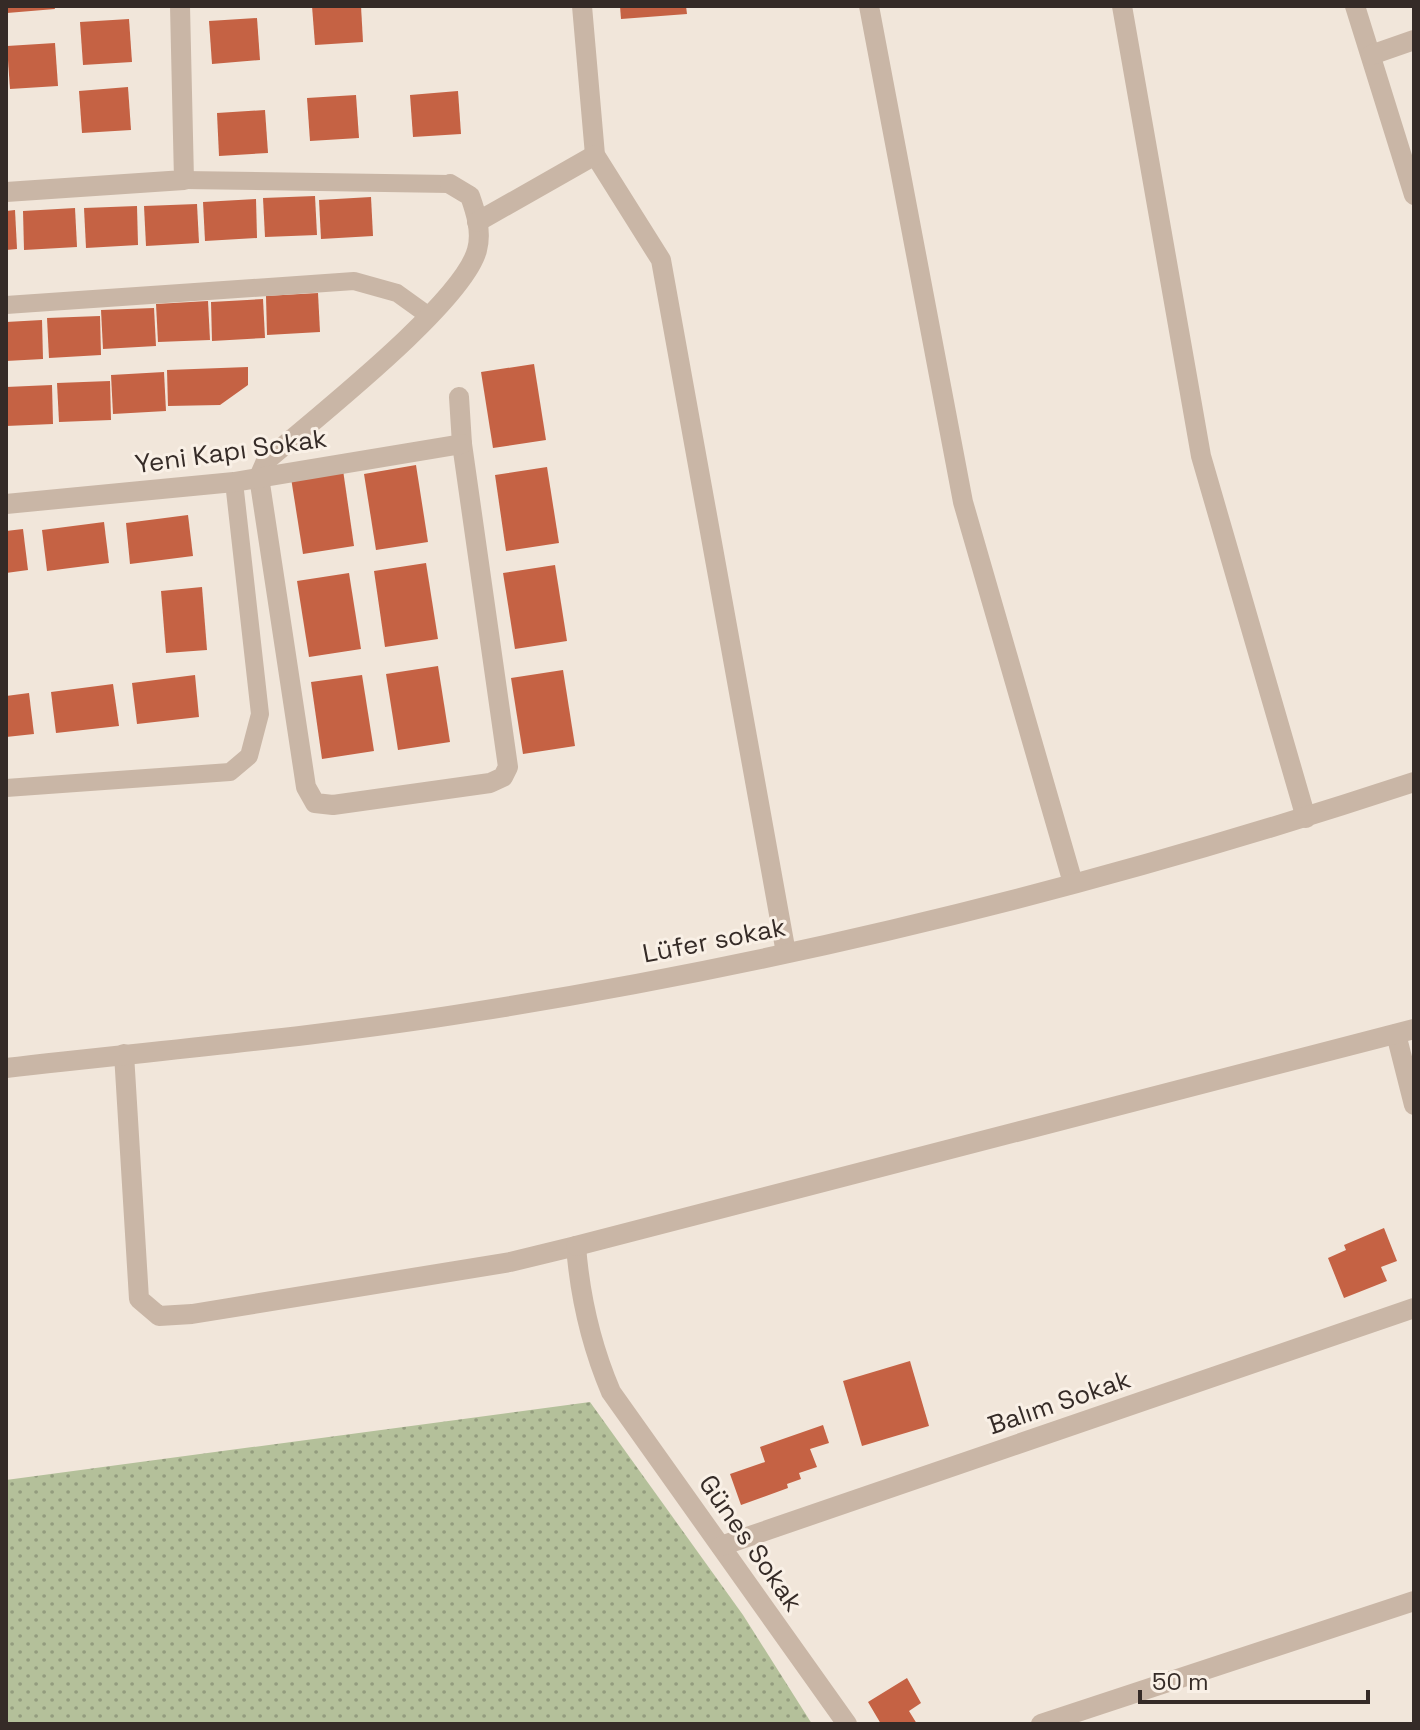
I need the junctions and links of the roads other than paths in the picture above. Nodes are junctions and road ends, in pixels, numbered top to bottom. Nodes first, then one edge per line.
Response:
1 (180, 6) edge
2 (582, 6) edge
3 (869, 6) edge
4 (1122, 6) edge
5 (1355, 6) edge
6 (1414, 40) edge
7 (1371, 55) junction
8 (595, 155) junction
9 (184, 180) junction
10 (450, 184) joint
11 (6, 192) edge
12 (1414, 195) edge
13 (477, 222) junction
14 (6, 305) edge
15 (429, 316) junction
16 (459, 397) dead end
17 (462, 444) junction
18 (259, 477) junction
19 (234, 482) junction
20 (6, 504) edge
21 (1414, 782) edge
22 (6, 788) edge
23 (1306, 818) junction
24 (1073, 883) junction
25 (786, 953) junction
26 (1405, 1032) edge
27 (124, 1054) junction
28 (6, 1068) edge
29 (1414, 1105) edge
30 (576, 1246) junction
31 (1414, 1308) edge
32 (721, 1546) junction
33 (1414, 1601) edge
34 (847, 1724) edge
35 (1041, 1724) edge

1 - 9 street
2 - 8 street
3 - 24 street
4 - 23 street
5 - 7 street
6 - 7 street
7 - 12 street
8 - 13 street
8 - 25 street
9 - 10 lane
9 - 11 street
10 - 13 street
13 - 15 street
14 - 15 lane
15 - 18 street
16 - 17 street
17 - 18 street, Yeni Kapı Sokak
17 - 18 street
18 - 19 street, Yeni Kapı Sokak
19 - 20 street, Yeni Kapı Sokak
19 - 22 lane
21 - 23 street, Lüfer sokak
23 - 24 street, Lüfer sokak
24 - 25 street, Lüfer sokak
25 - 27 street, Lüfer sokak
26 - 29 street
26 - 30 street
27 - 28 street, Lüfer sokak
27 - 30 street
30 - 32 street, Günes Sokak
31 - 32 street, Balım Sokak
32 - 34 street, Günes Sokak
33 - 35 street

